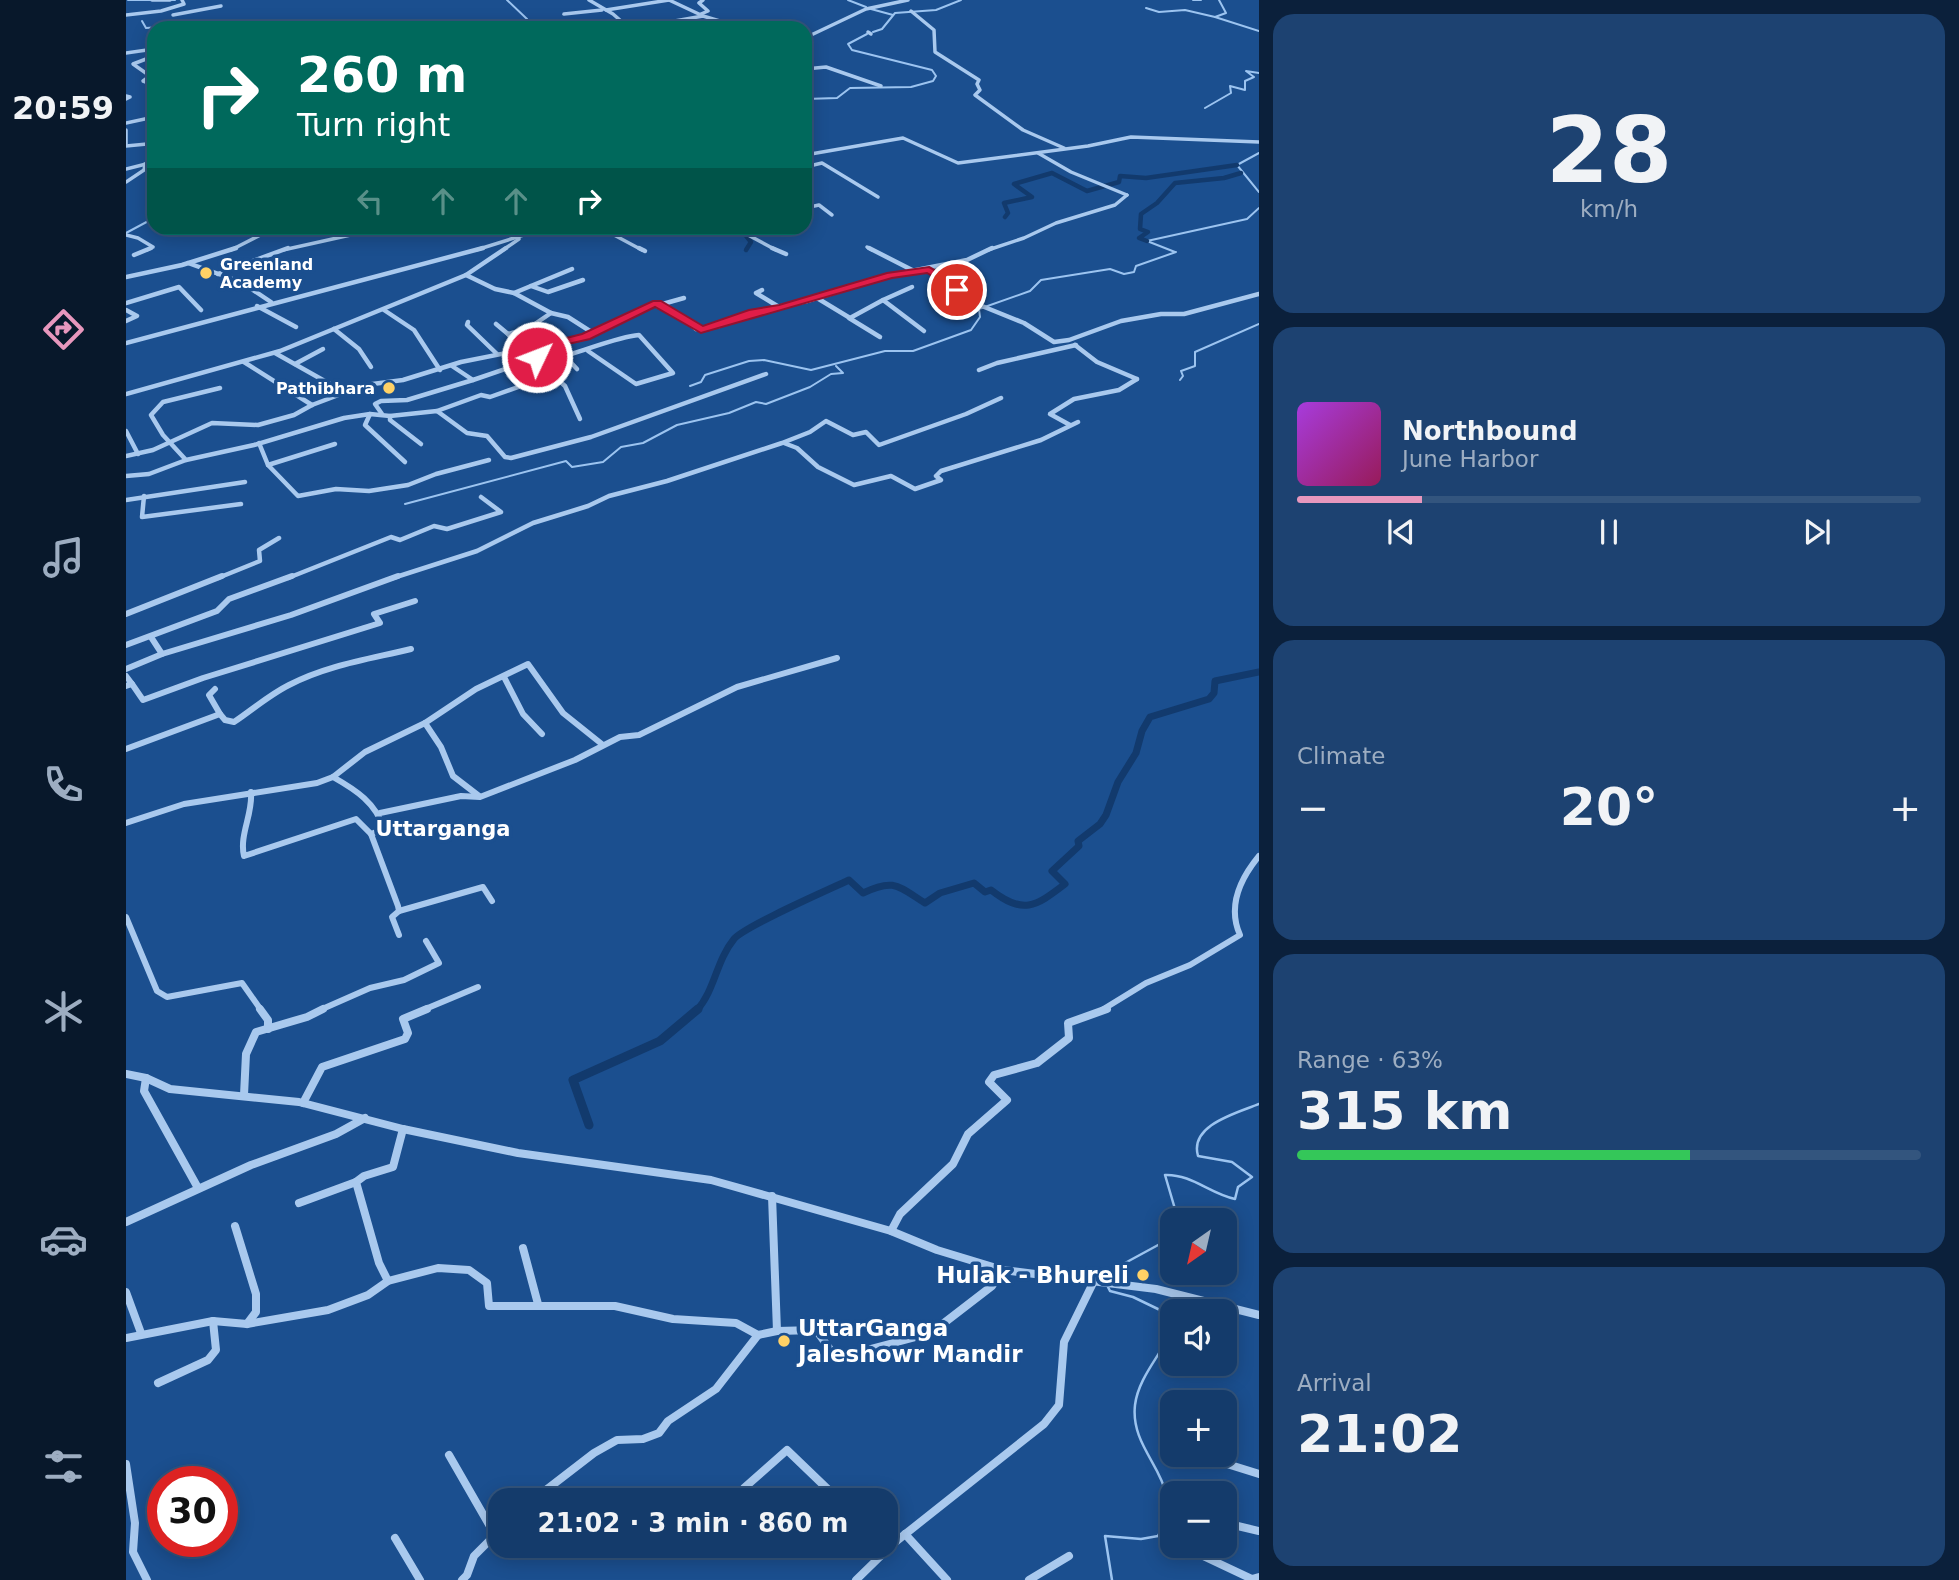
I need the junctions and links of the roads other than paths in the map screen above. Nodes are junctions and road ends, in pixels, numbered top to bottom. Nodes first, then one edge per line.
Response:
1 (152, 0) edge
2 (170, 0) edge
3 (589, 0) edge
4 (669, 0) edge
5 (703, 0) edge
6 (908, 0) edge
7 (183, 2) edge
8 (220, 6) dead end
9 (193, 10) junction
10 (605, 10) junction
11 (911, 11) dead end
12 (564, 14) dead end
13 (126, 15) edge
14 (173, 15) dead end
15 (701, 15) junction
16 (620, 21) edge
17 (671, 21) edge
18 (720, 21) edge
19 (812, 35) edge
20 (147, 50) edge
21 (126, 54) edge
22 (147, 59) edge
23 (812, 68) edge
24 (147, 74) edge
25 (881, 86) dead end
26 (147, 118) edge
27 (126, 123) edge
28 (126, 130) edge
29 (1259, 142) edge
30 (126, 145) edge
31 (147, 146) edge
32 (1066, 149) junction
33 (1038, 153) junction
34 (812, 154) edge
35 (145, 164) joint
36 (812, 165) edge
37 (126, 169) edge
38 (126, 182) edge
39 (878, 197) dead end
40 (812, 206) edge
41 (832, 215) dead end
42 (126, 235) edge
43 (260, 235) edge
44 (347, 235) edge
45 (528, 235) edge
46 (614, 235) edge
47 (747, 235) edge
48 (520, 238) junction
49 (867, 247) dead end
50 (645, 251) dead end
51 (786, 254) dead end
52 (134, 256) dead end
53 (188, 263) junction
54 (572, 269) dead end
55 (929, 270) junction
56 (916, 272) junction
57 (218, 274) junction
58 (466, 275) junction
59 (126, 277) edge
60 (583, 279) dead end
61 (531, 286) junction
62 (912, 287) dead end
63 (762, 290) dead end
64 (513, 293) junction
65 (1259, 295) edge
66 (684, 298) dead end
67 (817, 298) junction
68 (883, 300) junction
69 (271, 302) junction
70 (126, 303) edge
71 (659, 305) junction
72 (257, 306) junction
73 (780, 308) junction
74 (126, 310) edge
75 (201, 310) dead end
76 (384, 310) junction
77 (551, 313) junction
78 (848, 317) junction
79 (126, 321) edge
80 (468, 321) dead end
81 (496, 324) dead end
82 (296, 327) dead end
83 (334, 329) junction
84 (924, 331) dead end
85 (593, 333) junction
86 (508, 334) junction
87 (880, 337) dead end
88 (1067, 341) junction
89 (126, 344) edge
90 (1076, 345) junction
91 (539, 346) junction
92 (323, 349) dead end
93 (529, 349) junction
94 (522, 350) junction
95 (588, 351) junction
96 (275, 353) junction
97 (497, 354) junction
98 (564, 356) junction
99 (537, 358) junction
100 (244, 362) junction
101 (295, 364) junction
102 (452, 366) junction
103 (371, 367) dead end
104 (577, 369) dead end
105 (440, 370) junction
106 (979, 370) dead end
107 (766, 374) dead end
108 (552, 375) junction
109 (472, 380) junction
110 (220, 388) dead end
111 (346, 393) junction
112 (126, 394) edge
113 (1001, 398) dead end
114 (312, 405) junction
115 (437, 411) junction
116 (370, 414) junction
117 (382, 414) junction
118 (390, 416) junction
119 (580, 419) dead end
120 (1077, 422) dead end
121 (1070, 425) junction
122 (126, 431) edge
123 (171, 443) junction
124 (259, 443) junction
125 (782, 443) junction
126 (335, 444) dead end
127 (421, 444) dead end
128 (138, 454) junction
129 (126, 456) edge
130 (186, 460) junction
131 (489, 460) dead end
132 (405, 462) dead end
133 (268, 465) junction
134 (126, 476) edge
135 (245, 482) dead end
136 (144, 496) junction
137 (481, 497) dead end
138 (126, 500) edge
139 (242, 504) dead end
140 (279, 538) dead end
141 (415, 601) dead end
142 (126, 614) edge
143 (151, 637) junction
144 (126, 645) edge
145 (411, 649) dead end
146 (162, 654) junction
147 (837, 659) dead end
148 (126, 669) edge
149 (126, 676) edge
150 (503, 677) junction
151 (129, 685) edge
152 (215, 689) dead end
153 (220, 715) junction
154 (425, 723) junction
155 (542, 734) dead end
156 (603, 746) junction
157 (126, 749) edge
158 (333, 777) junction
159 (251, 792) junction
160 (480, 797) junction
161 (380, 813) junction
162 (126, 823) edge
163 (371, 834) junction
164 (1259, 856) edge
165 (492, 901) dead end
166 (399, 911) junction
167 (126, 917) edge
168 (399, 935) dead end
169 (426, 941) dead end
170 (478, 987) dead end
171 (268, 1029) junction
172 (126, 1074) edge
173 (146, 1078) junction
174 (244, 1095) junction
175 (303, 1103) junction
176 (365, 1118) junction
177 (404, 1129) junction
178 (356, 1182) junction
179 (198, 1188) junction
180 (772, 1196) junction
181 (299, 1203) dead end
182 (126, 1222) edge
183 (235, 1226) dead end
184 (891, 1231) junction
185 (523, 1248) dead end
186 (1003, 1270) junction
187 (388, 1281) junction
188 (1096, 1281) junction
189 (126, 1292) edge
190 (538, 1304) junction
191 (1259, 1315) edge
192 (213, 1321) junction
193 (247, 1324) junction
194 (777, 1331) junction
195 (141, 1333) junction
196 (758, 1335) junction
197 (126, 1338) edge
198 (158, 1383) dead end
199 (449, 1455) dead end
200 (126, 1464) edge
201 (1237, 1467) edge
202 (1259, 1474) edge
203 (549, 1488) edge
204 (744, 1488) dead end
205 (827, 1488) edge
206 (488, 1516) edge
207 (1237, 1526) edge
208 (1259, 1531) edge
209 (905, 1534) junction
210 (395, 1538) dead end
211 (898, 1540) edge
212 (488, 1542) edge
213 (1069, 1556) dead end
214 (879, 1558) edge
215 (1207, 1558) edge
216 (1259, 1577) edge
217 (147, 1580) edge
218 (420, 1580) edge
219 (462, 1580) edge
220 (856, 1580) edge
221 (947, 1580) edge
222 (1030, 1580) edge

1 - 2 street
3 - 10 street
4 - 10 street
4 - 15 street
5 - 15 street
6 - 19 street
7 - 9 street
7 - 13 street
8 - 9 street
9 - 14 street
10 - 12 street
10 - 16 street
11 - 32 street
15 - 17 street
15 - 18 street
20 - 21 street
22 - 24 street
23 - 25 street
26 - 27 street
28 - 30 street
29 - 32 street
30 - 31 street
32 - 33 street
33 - 34 street
33 - 55 street
35 - 37 street
35 - 38 street
36 - 39 street
40 - 41 street
42 - 52 street
43 - 53 street
44 - 57 street
45 - 48 street
46 - 50 street
47 - 51 street
48 - 58 street
48 - 69 street
49 - 56 street
53 - 57 street
53 - 59 street
54 - 61 street
55 - 56 street
55 - 88 street
56 - 67 street
57 - 69 street
58 - 64 street
58 - 76 street
60 - 61 street
61 - 64 street
62 - 68 street
63 - 73 street
64 - 77 street
65 - 88 street
66 - 71 street
67 - 73 street
67 - 78 street
68 - 78 street
68 - 84 street
69 - 72 street
70 - 75 street
71 - 73 street
71 - 85 street
72 - 82 street
72 - 89 street
74 - 79 street
76 - 83 street
76 - 105 street
77 - 85 street
77 - 86 street
78 - 87 street
80 - 97 street
81 - 86 street
83 - 96 street
83 - 103 street
85 - 91 street
86 - 94 street
88 - 90 street
90 - 106 street
90 - 121 street
91 - 93 street
91 - 98 street
92 - 101 street
93 - 94 street
93 - 99 street
94 - 97 street
95 - 95 street
95 - 98 street
96 - 100 street
96 - 101 street
97 - 102 street
98 - 104 street
99 - 108 street
99 - 109 street
100 - 112 street
100 - 114 street
101 - 111 street
102 - 105 street
102 - 109 street
105 - 111 street
107 - 115 street
108 - 115 street
108 - 119 street
109 - 117 street
110 - 123 street
111 - 114 street
113 - 125 street
114 - 123 street
115 - 118 street
116 - 117 street
116 - 124 street
116 - 132 street
117 - 118 street
118 - 127 street
120 - 121 street
121 - 125 street
122 - 128 street
123 - 128 street
123 - 130 street
124 - 130 street
124 - 133 street
125 - 146 street
126 - 133 street
128 - 129 street
130 - 134 street
131 - 133 street
135 - 136 street
136 - 138 street
136 - 139 street
137 - 143 street
140 - 142 street
141 - 151 street
143 - 144 street
143 - 146 street
145 - 153 street
146 - 148 street
147 - 156 street
149 - 151 street
150 - 154 street
150 - 155 street
150 - 156 street
152 - 153 street
153 - 157 street
154 - 158 street
154 - 160 street
156 - 160 street
158 - 159 street
158 - 161 street
159 - 162 street
159 - 163 street
160 - 161 street
161 - 163 street
163 - 166 street
164 - 184 street
165 - 166 street
166 - 168 street
167 - 171 street
169 - 171 street
170 - 175 street
171 - 174 street
172 - 173 street
173 - 174 street
173 - 179 street
174 - 175 street
175 - 176 street
176 - 177 street
176 - 179 street
177 - 178 street
177 - 180 street
178 - 181 street
178 - 187 street
179 - 182 street
180 - 184 street
180 - 194 street
183 - 193 street
184 - 186 street
185 - 190 street
186 - 188 street
186 - 194 street
187 - 190 street
187 - 193 street
188 - 191 street
188 - 209 street
189 - 195 street
190 - 196 street
192 - 193 street
192 - 195 street
192 - 198 street
194 - 196 street
195 - 197 street
196 - 203 street
199 - 206 street
200 - 217 street
201 - 202 street
204 - 205 street
207 - 208 street
209 - 211 street
209 - 221 street
210 - 218 street
212 - 219 street
213 - 222 street
214 - 220 street
215 - 216 street

